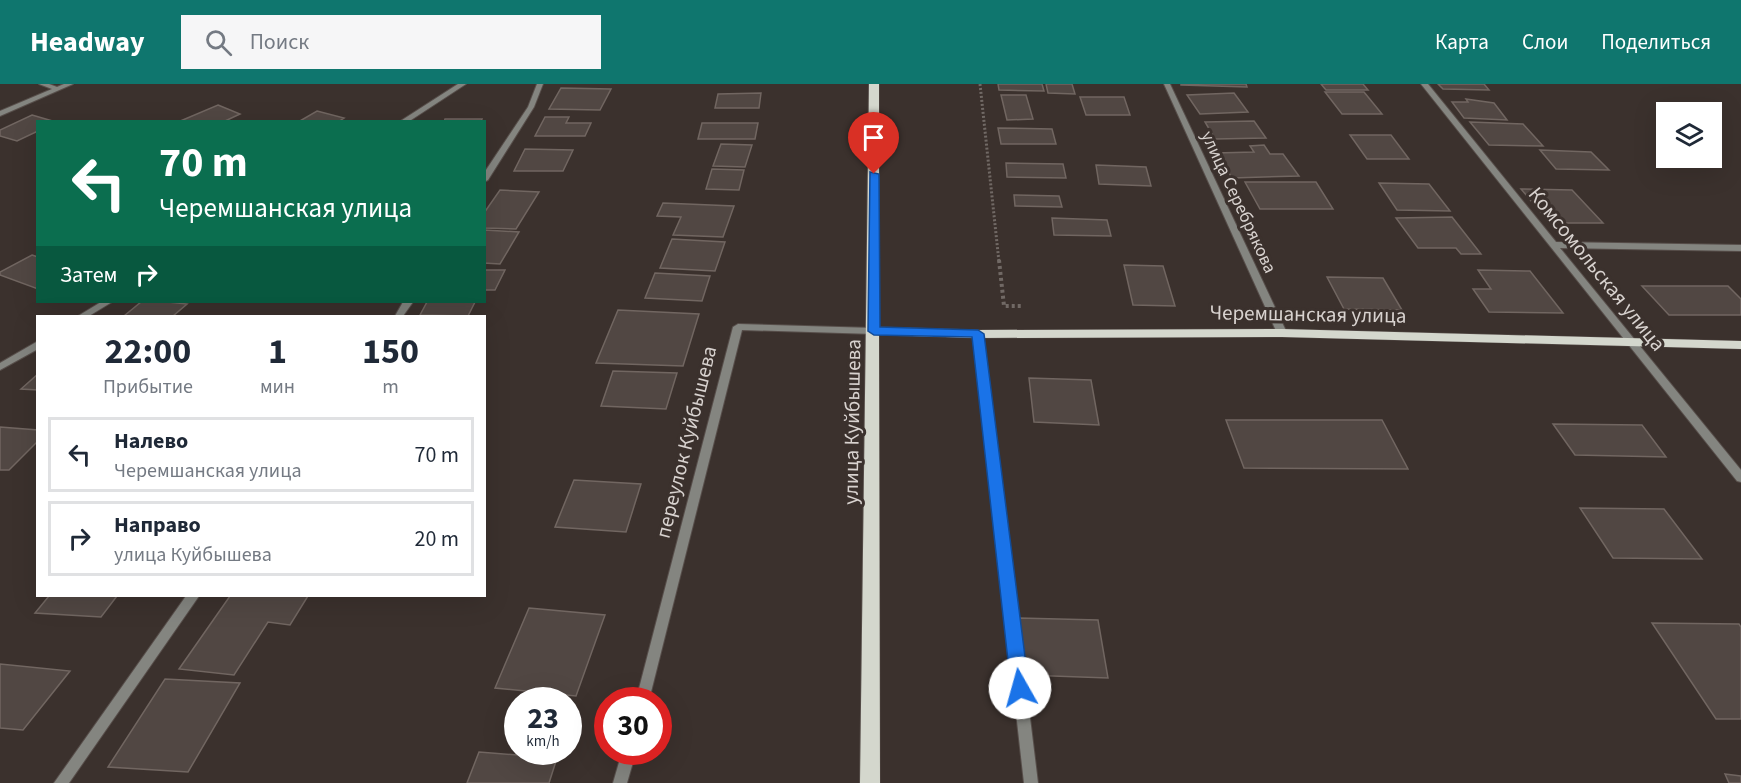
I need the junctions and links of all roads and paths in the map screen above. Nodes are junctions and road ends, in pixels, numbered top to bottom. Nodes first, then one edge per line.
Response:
1 (42, 84) edge
2 (70, 84) edge
3 (463, 84) edge
4 (540, 84) edge
5 (874, 84) edge
6 (1167, 84) edge
7 (1424, 84) edge
8 (57, 89) junction
9 (0, 114) edge
10 (405, 120) edge
11 (486, 177) edge
12 (1555, 245) junction
13 (1741, 248) edge
14 (105, 303) edge
15 (85, 315) edge
16 (874, 331) junction
17 (1282, 333) junction
18 (978, 334) junction
19 (1634, 342) junction
20 (36, 345) edge
21 (1741, 345) edge
22 (0, 367) edge
23 (1741, 478) edge
24 (192, 597) edge
25 (645, 687) edge
26 (625, 765) edge
27 (61, 783) edge
28 (620, 783) edge
29 (870, 783) edge
30 (1031, 783) edge

1 - 8 street
2 - 8 street
3 - 10 street
4 - 11 street
5 - 16 main road, улица Куйбышева
6 - 17 street, улица Серебрякова
7 - 12 street, Комсомольская улица
8 - 9 street
12 - 13 street
12 - 19 street, Комсомольская улица
14 - 15 street
16 - 18 main road, Черемшанская улица
16 - 25 street, переулок Куйбышева
16 - 29 main road, улица Куйбышева
17 - 18 main road, Черемшанская улица
17 - 19 main road, Черемшанская улица
18 - 30 street
19 - 21 main road, Черемшанская улица
19 - 23 street, Комсомольская улица
20 - 22 street
24 - 27 street
26 - 28 street

